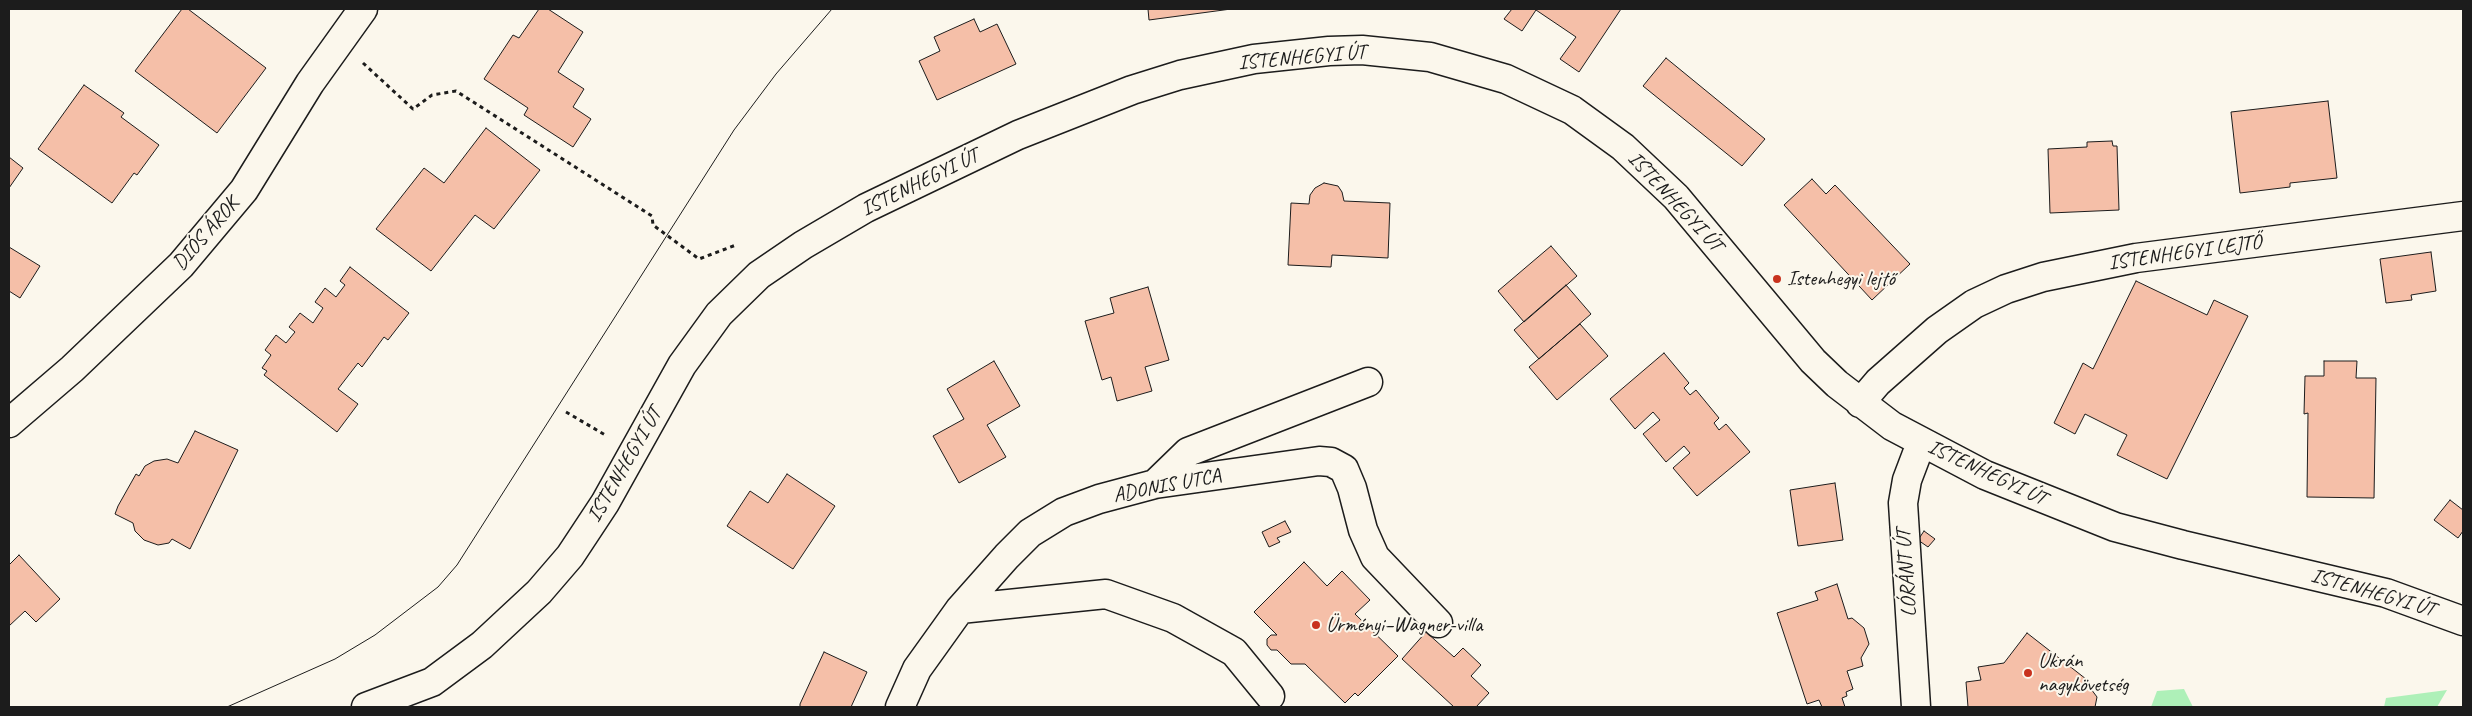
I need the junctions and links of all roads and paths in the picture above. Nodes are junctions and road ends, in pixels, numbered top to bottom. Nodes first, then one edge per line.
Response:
1 (363, 9) edge
2 (376, 76) dead end
3 (2463, 216) edge
4 (736, 245) dead end
5 (1368, 382) dead end
6 (1860, 403) junction
7 (566, 412) dead end
8 (9, 424) edge
9 (1921, 442) junction
10 (633, 452) junction
11 (1155, 484) junction
12 (960, 609) junction
13 (2463, 621) edge
14 (1438, 623) dead end
15 (1270, 696) dead end
16 (366, 707) edge
17 (900, 707) edge
18 (1916, 707) edge

1 - 8 street, DIÓS ÁROK
2 - 4 path
3 - 6 street, ISTENHEGYI LEJTŐ
5 - 11 street
6 - 9 street, ISTENHEGYI ÚT
6 - 10 street, ISTENHEGYI ÚT
7 - 10 path
9 - 13 street, ISTENHEGYI ÚT
9 - 18 street, LÓRÁNT ÚT
10 - 16 street, ISTENHEGYI ÚT
11 - 12 street, ADONIS UTCA
11 - 14 street, ADONIS UTCA
12 - 15 street
12 - 17 street, ADONIS UTCA

